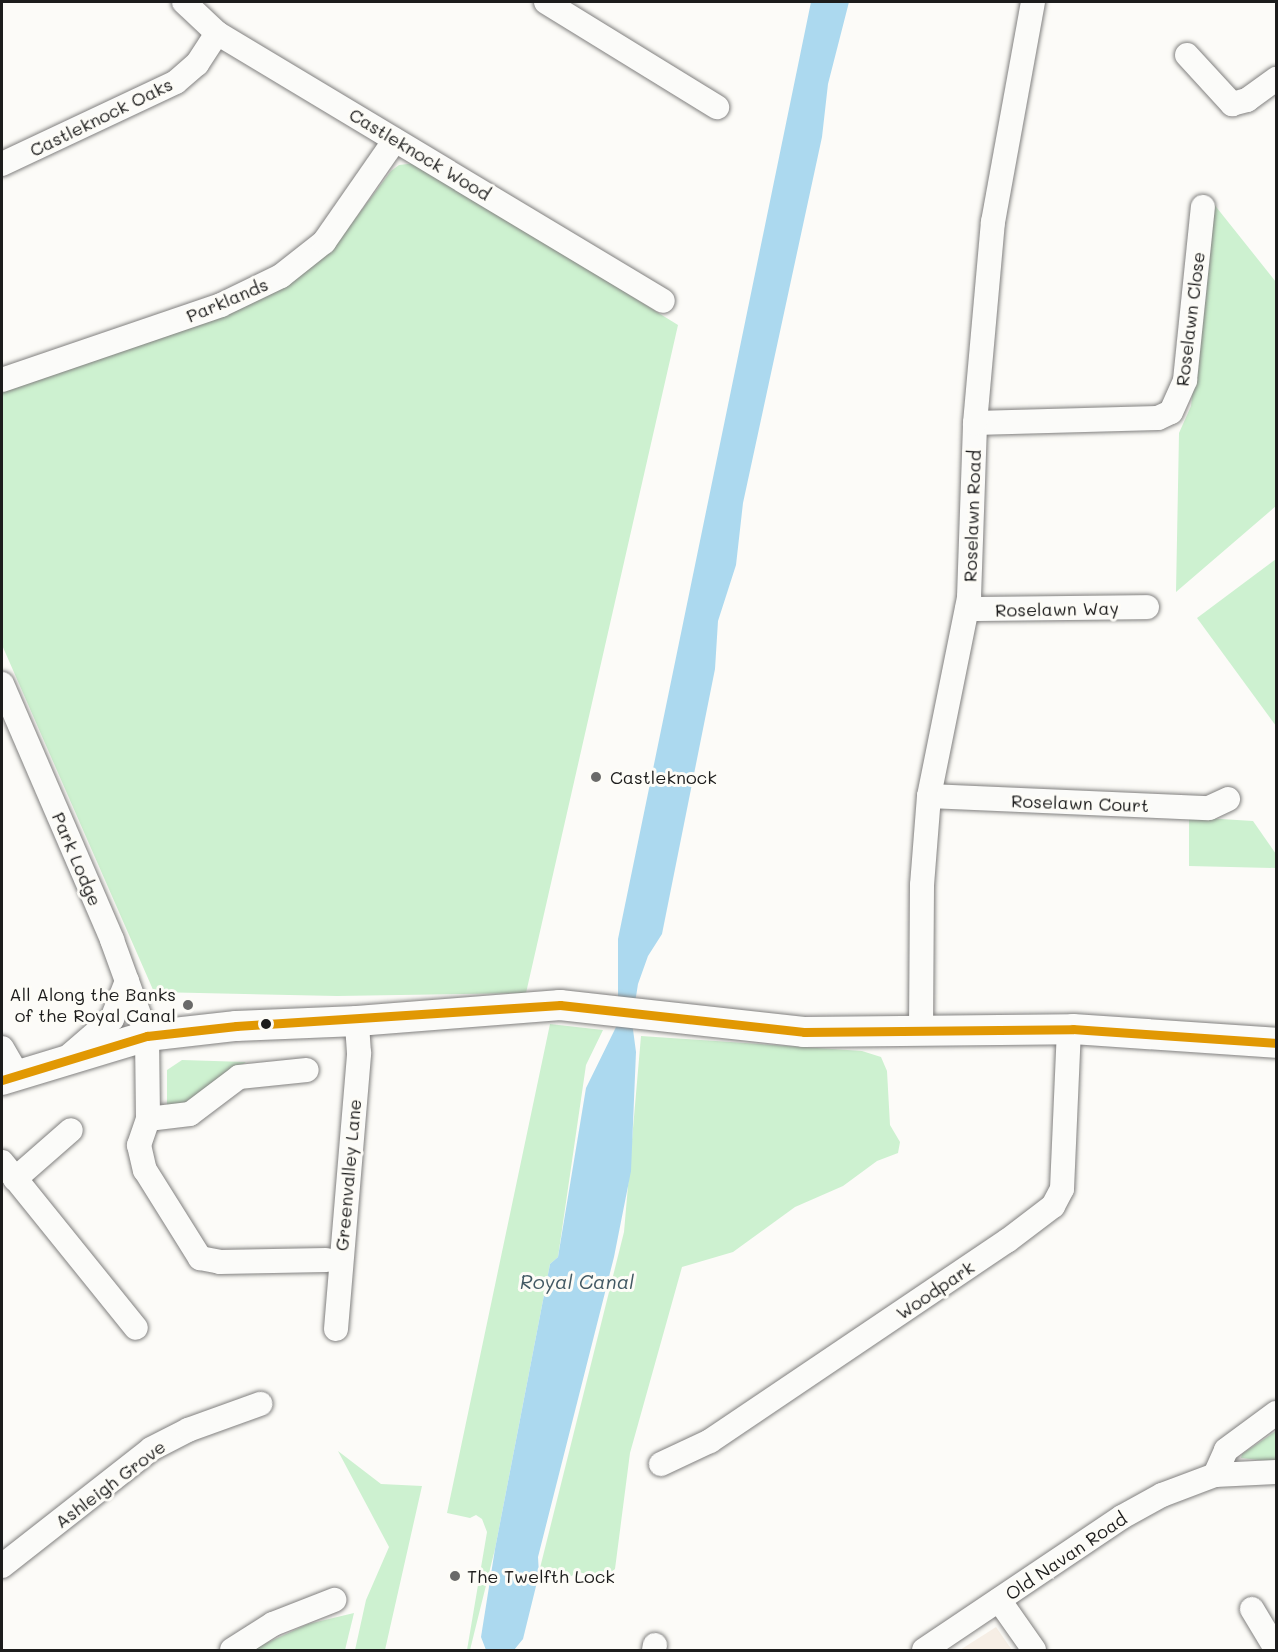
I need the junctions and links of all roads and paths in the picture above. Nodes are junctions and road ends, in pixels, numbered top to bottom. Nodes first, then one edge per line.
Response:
1 (184, 2) edge
2 (546, 2) edge
3 (1033, 2) edge
4 (218, 33) junction
5 (1187, 55) dead end
6 (1276, 79) edge
7 (717, 107) dead end
8 (395, 140) junction
9 (2, 164) edge
10 (1203, 207) dead end
11 (663, 301) dead end
12 (2, 380) edge
13 (975, 423) junction
14 (1147, 607) dead end
15 (968, 609) junction
16 (2, 684) edge
17 (929, 796) junction
18 (1228, 799) dead end
19 (127, 981) junction
20 (357, 1021) junction
21 (1069, 1029) junction
22 (921, 1030) junction
23 (147, 1036) junction
24 (1276, 1043) edge
25 (2, 1048) edge
26 (66, 1058) junction
27 (307, 1070) dead end
28 (9, 1077) edge
29 (148, 1119) junction
30 (71, 1130) dead end
31 (8, 1171) edge
32 (326, 1260) dead end
33 (136, 1328) dead end
34 (336, 1329) dead end
35 (261, 1404) dead end
36 (1276, 1413) edge
37 (661, 1464) dead end
38 (1276, 1472) edge
39 (1215, 1475) junction
40 (2, 1566) edge
41 (334, 1600) dead end
42 (999, 1600) junction
43 (1252, 1610) dead end
44 (1276, 1649) edge
45 (232, 1650) edge
46 (924, 1650) edge
47 (1034, 1650) edge

1 - 4 street, Castleknock Wood
2 - 7 street
3 - 13 street, Roselawn Road
4 - 8 street, Castleknock Wood
4 - 9 street, Castleknock Oaks
5 - 6 street
8 - 11 street, Castleknock Wood
8 - 12 street, Parklands
10 - 13 street, Roselawn Close
13 - 15 street, Roselawn Road
14 - 15 street, Roselawn Way
15 - 17 street, Roselawn Road
16 - 19 street, Park Lodge
17 - 18 street, Roselawn Court
17 - 22 street, Roselawn Road
19 - 23 street, Park Lodge
19 - 26 street
20 - 22 main road
20 - 23 main road
20 - 34 street, Greenvalley Lane
21 - 22 main road
21 - 24 main road
21 - 37 street, Woodpark
23 - 26 main road
23 - 29 street, Park Lodge
25 - 28 street
26 - 28 main road
27 - 29 street
29 - 32 street, Park Lodge
30 - 31 street
31 - 33 street
35 - 40 street, Ashleigh Grove
36 - 39 street
38 - 39 street, Old Navan Road
39 - 42 street, Old Navan Road
41 - 45 street
42 - 46 street, Old Navan Road
42 - 47 street
43 - 44 street

